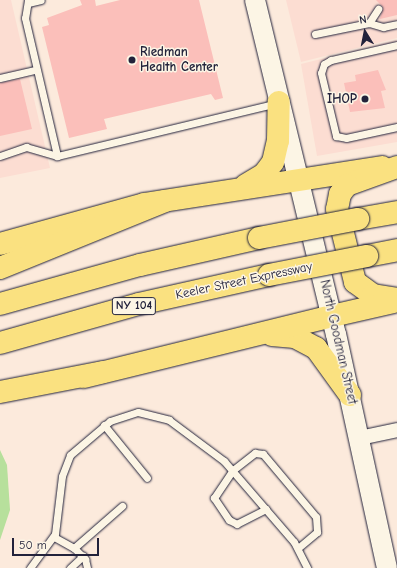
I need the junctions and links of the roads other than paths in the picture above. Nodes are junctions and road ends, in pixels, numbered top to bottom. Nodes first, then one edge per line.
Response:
1 (41, 0) edge
2 (255, 0) edge
3 (28, 1) edge
4 (378, 9) dead end
5 (369, 23) junction
6 (397, 24) edge
7 (315, 34) dead end
8 (397, 45) edge
9 (36, 70) junction
10 (0, 78) edge
11 (279, 102) junction
12 (397, 127) edge
13 (0, 156) edge
14 (57, 156) junction
15 (397, 166) edge
16 (298, 179) junction
17 (232, 190) junction
18 (165, 200) junction
19 (397, 212) edge
20 (0, 244) edge
21 (397, 250) edge
22 (0, 268) edge
23 (397, 300) edge
24 (0, 304) edge
25 (332, 316) junction
26 (253, 336) junction
27 (0, 343) edge
28 (103, 372) junction
29 (0, 392) edge
30 (350, 395) junction
31 (0, 400) edge
32 (104, 425) junction
33 (397, 430) edge
34 (360, 438) junction
35 (233, 470) junction
36 (147, 478) dead end
37 (122, 506) dead end
38 (266, 509) junction
39 (54, 537) junction
40 (74, 548) junction
41 (298, 548) junction
42 (83, 556) junction
43 (30, 568) edge
44 (70, 568) edge
45 (87, 568) edge
46 (308, 568) edge
47 (387, 568) edge

1 - 3 lane
2 - 11 main road, North Goodman Street
3 - 9 lane
4 - 5 lane
5 - 6 lane
5 - 7 lane
8 - 12 lane
9 - 10 lane
9 - 14 lane
11 - 14 lane
11 - 16 main road, North Goodman Street
11 - 17 main road
13 - 14 lane
15 - 16 main road
15 - 23 main road
16 - 17 main road
16 - 25 main road, North Goodman Street
17 - 18 main road
18 - 20 main road
18 - 22 main road
19 - 24 main road, bridge
21 - 27 main road, Keeler Street Expressway / NY 104, bridge
23 - 25 main road
25 - 26 main road
25 - 30 main road, North Goodman Street
26 - 28 main road
26 - 30 main road
28 - 29 main road
28 - 31 main road
30 - 34 main road, North Goodman Street
32 - 35 lane
32 - 36 lane
32 - 39 lane
33 - 34 street
34 - 47 main road, North Goodman Street
35 - 38 lane
35 - 38 lane
35 - 41 lane
37 - 40 lane
38 - 41 lane
39 - 40 lane
39 - 43 lane
40 - 42 lane
41 - 46 lane
42 - 44 lane
42 - 45 lane

